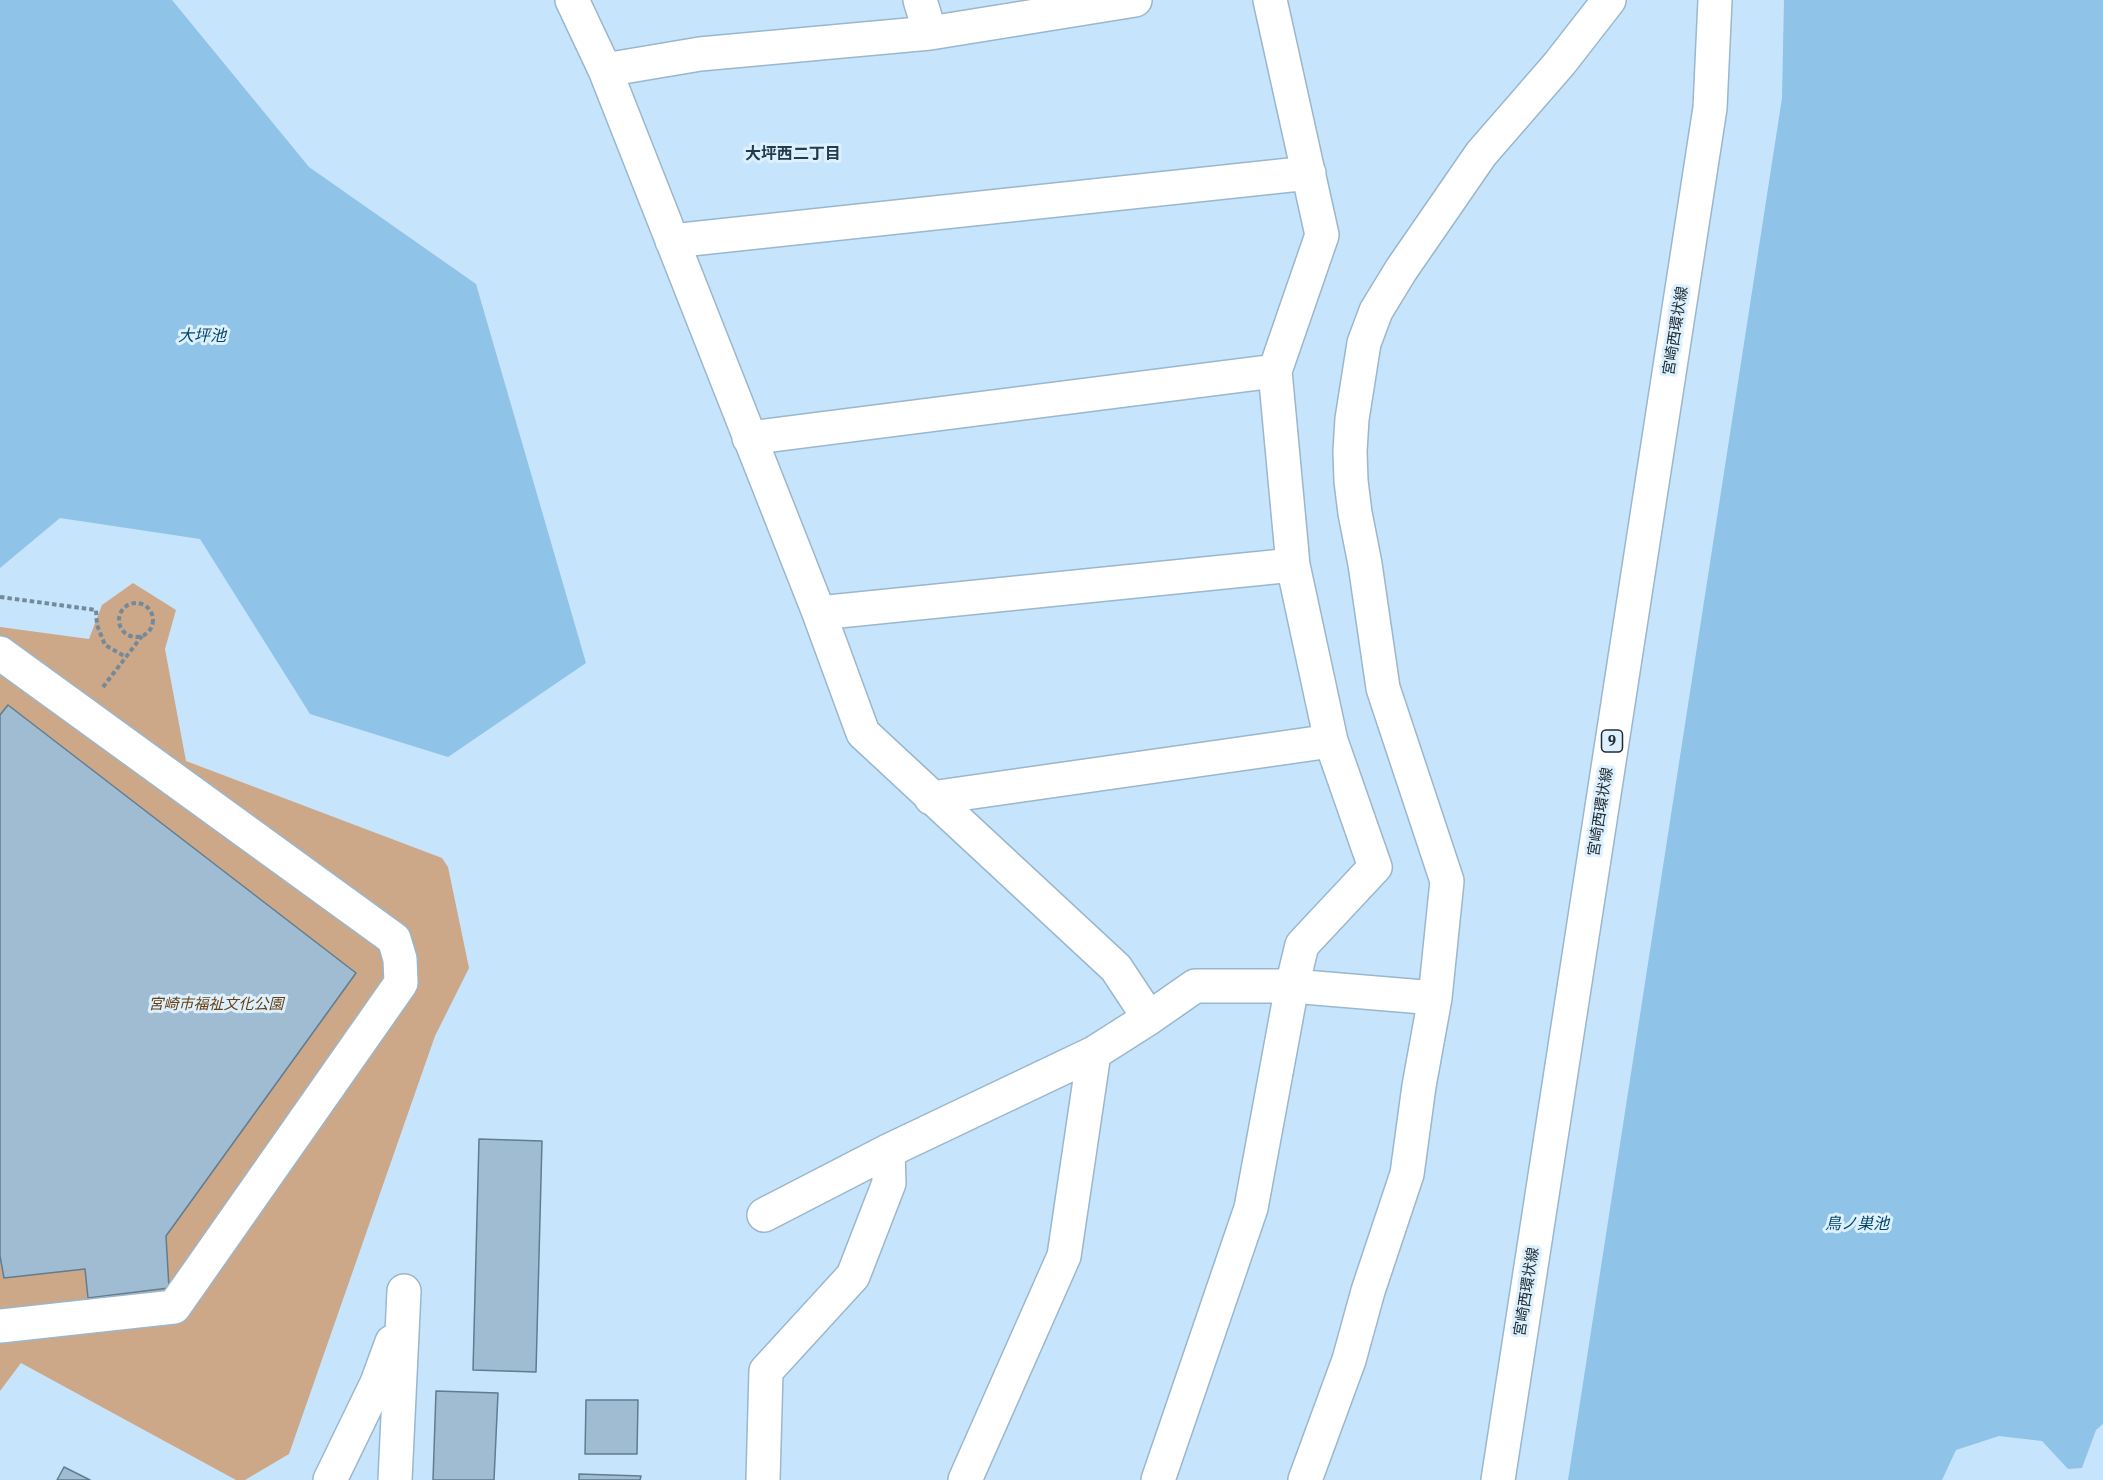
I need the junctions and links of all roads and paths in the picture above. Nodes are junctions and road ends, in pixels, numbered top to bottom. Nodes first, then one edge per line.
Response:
1 (572, 0) edge
2 (920, 0) edge
3 (1136, 0) edge
4 (1270, 0) edge
5 (1609, 0) edge
6 (1715, 0) edge
7 (930, 33) junction
8 (605, 70) junction
9 (1308, 173) junction
10 (672, 241) junction
11 (1275, 371) junction
12 (749, 438) junction
13 (1293, 565) junction
14 (0, 597) edge
15 (819, 613) junction
16 (143, 635) junction
17 (0, 653) edge
18 (126, 657) junction
19 (83, 713) junction
20 (1331, 741) junction
21 (931, 798) junction
22 (1292, 986) junction
23 (1436, 998) junction
24 (1149, 1018) junction
25 (1094, 1053) junction
26 (888, 1151) junction
27 (764, 1215) dead end
28 (0, 1326) edge
29 (330, 1480) edge
30 (395, 1480) edge
31 (763, 1480) edge
32 (965, 1480) edge
33 (1158, 1480) edge
34 (1305, 1480) edge
35 (1498, 1480) edge

1 - 8 street
2 - 7 street
3 - 7 street
4 - 9 street
5 - 23 street
6 - 35 street, 宮崎西環状線 / 9
7 - 8 street
8 - 10 street
9 - 10 street
9 - 11 street
10 - 12 street
11 - 12 street
11 - 13 street
12 - 15 street
13 - 15 street
13 - 20 street
14 - 18 path
15 - 21 street
16 - 16 path
16 - 18 path
17 - 19 street
18 - 19 path
19 - 28 street
20 - 21 street
20 - 22 street
21 - 24 street
22 - 23 street
22 - 24 street
22 - 33 street
23 - 34 street
24 - 25 street
25 - 26 street
25 - 32 street
26 - 27 street
26 - 31 street
29 - 30 street

